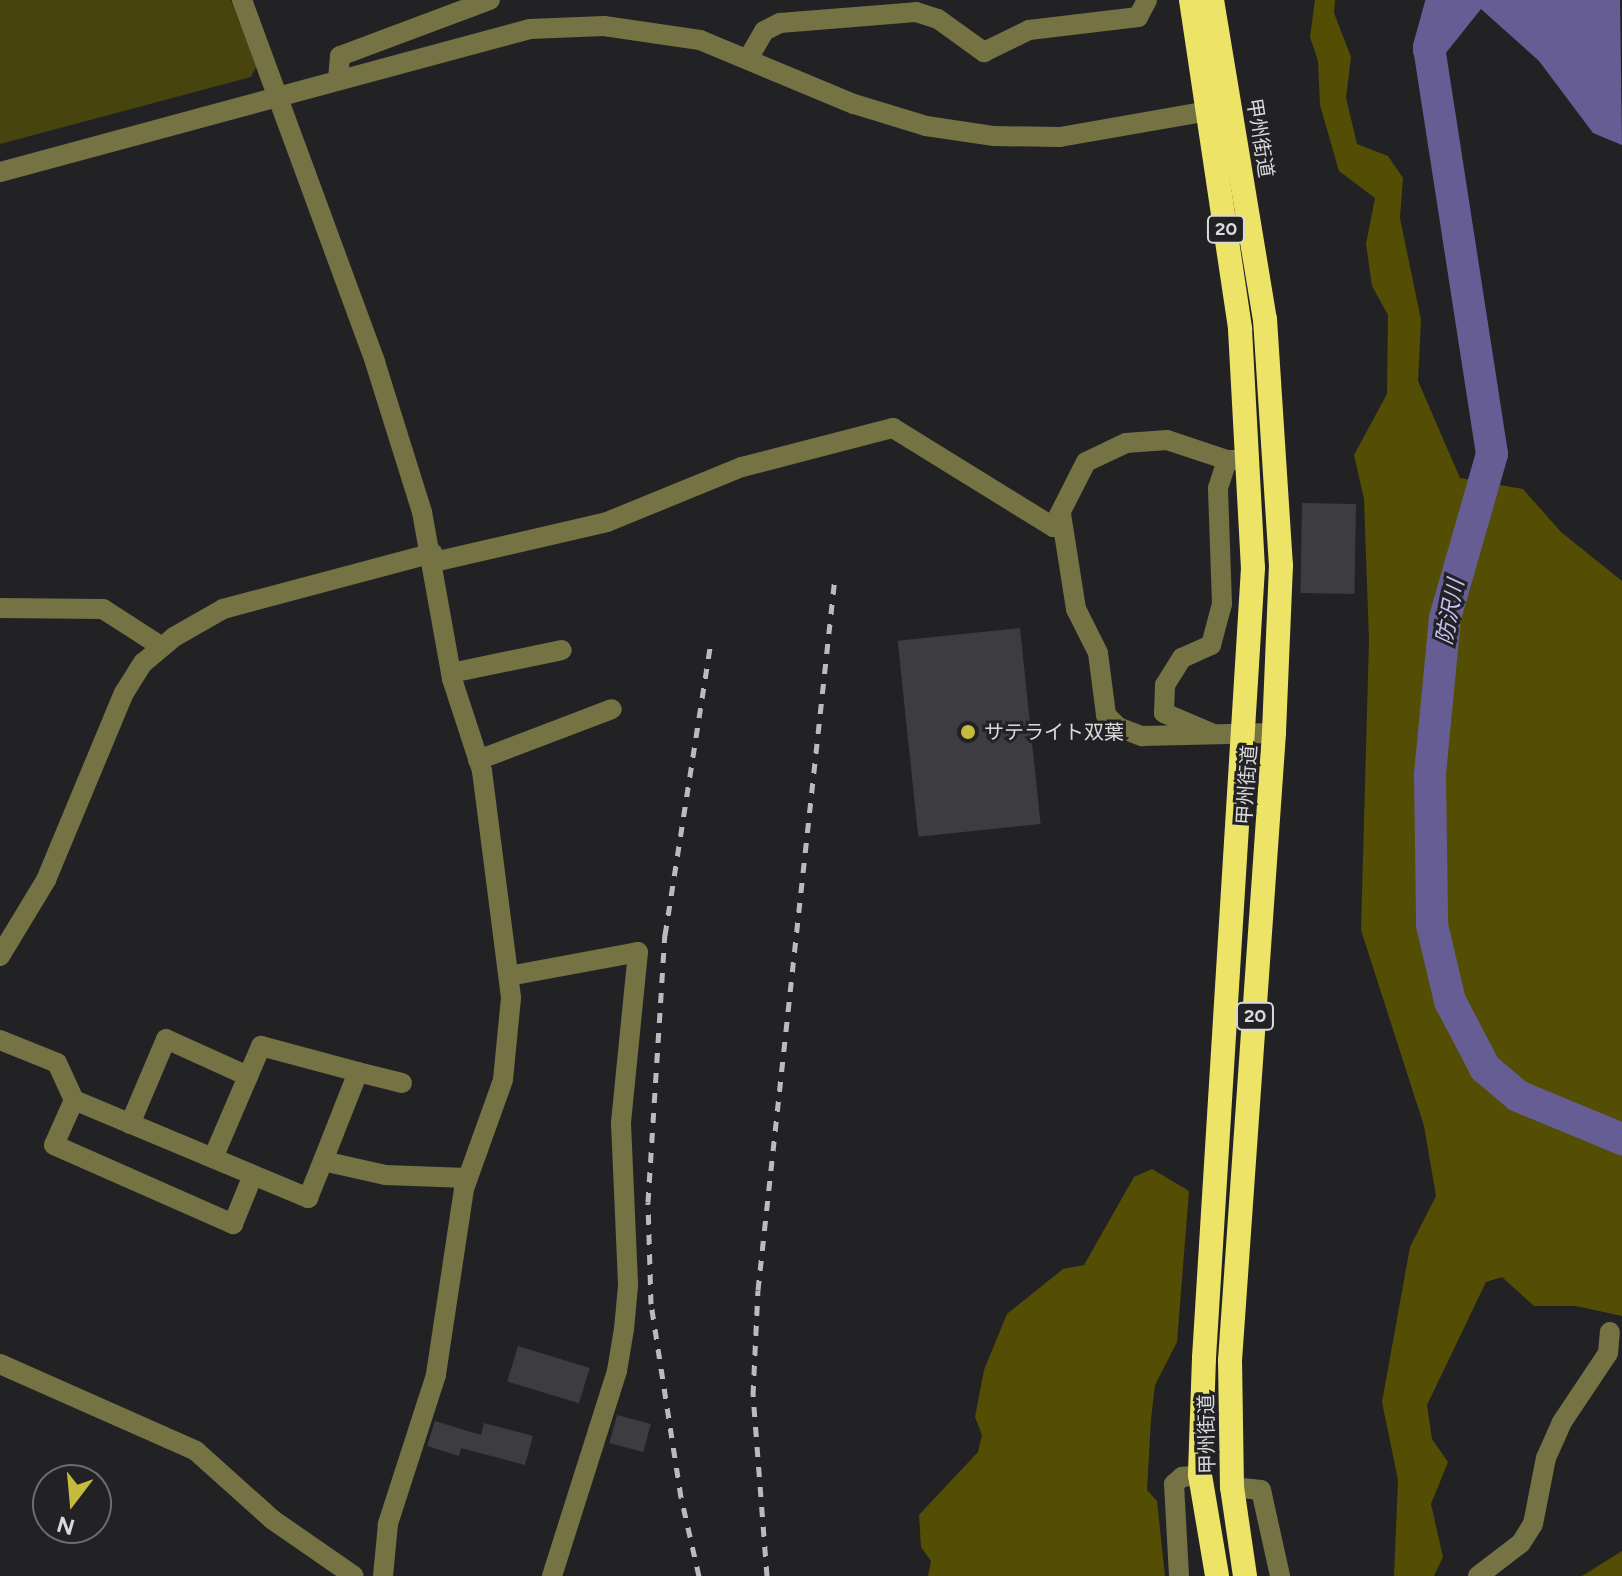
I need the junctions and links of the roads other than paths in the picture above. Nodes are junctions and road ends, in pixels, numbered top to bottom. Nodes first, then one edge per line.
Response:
1 (242, 0) edge
2 (490, 0) edge
3 (1147, 0) edge
4 (1191, 0) edge
5 (1212, 0) edge
6 (817, 10) edge
7 (748, 59) junction
8 (338, 79) junction
9 (278, 95) junction
10 (1220, 109) junction
11 (0, 172) edge
12 (1238, 460) junction
13 (1061, 514) junction
14 (434, 558) junction
15 (0, 608) edge
16 (162, 647) junction
17 (562, 650) dead end
18 (451, 673) junction
19 (612, 709) dead end
20 (1274, 733) junction
21 (1219, 736) junction
22 (1247, 736) junction
23 (478, 760) junction
24 (0, 956) edge
25 (509, 976) junction
26 (0, 1040) edge
27 (358, 1072) junction
28 (248, 1076) junction
29 (402, 1083) dead end
30 (74, 1100) junction
31 (130, 1124) junction
32 (213, 1158) junction
33 (323, 1161) junction
34 (253, 1175) junction
35 (467, 1178) junction
36 (1610, 1332) dead end
37 (0, 1364) edge
38 (1200, 1475) junction
39 (1232, 1487) junction
40 (354, 1576) edge
41 (383, 1576) edge
42 (552, 1576) edge
43 (1179, 1576) edge
44 (1217, 1576) edge
45 (1245, 1576) edge
46 (1280, 1576) edge
47 (1478, 1576) edge

1 - 9 street
2 - 8 street
3 - 6 street
4 - 10 highway, 甲州街道 / 20
5 - 10 highway, 甲州街道 / 20
6 - 7 street
7 - 8 street
7 - 10 street
8 - 9 street
9 - 11 street
9 - 14 street
10 - 12 highway, 甲州街道 / 20
10 - 20 highway, 甲州街道 / 20
12 - 13 street
12 - 21 street
12 - 22 highway, 甲州街道 / 20
13 - 14 street
13 - 21 street
14 - 16 street
14 - 18 street
15 - 16 street
16 - 24 street
17 - 18 street
18 - 23 street
19 - 23 street
20 - 22 street
20 - 39 highway, 甲州街道 / 20
21 - 22 street
22 - 38 highway, 甲州街道 / 20
23 - 25 street
25 - 35 street
25 - 42 street
26 - 30 street
27 - 28 street
27 - 29 street
27 - 33 street
28 - 31 street
28 - 32 street
30 - 31 street
30 - 34 street
31 - 32 street
32 - 34 street
33 - 34 street
33 - 35 street
35 - 41 street
36 - 47 street
37 - 40 street
38 - 43 street
38 - 44 highway, 甲州街道 / 20
39 - 45 highway, 甲州街道 / 20
39 - 46 street

